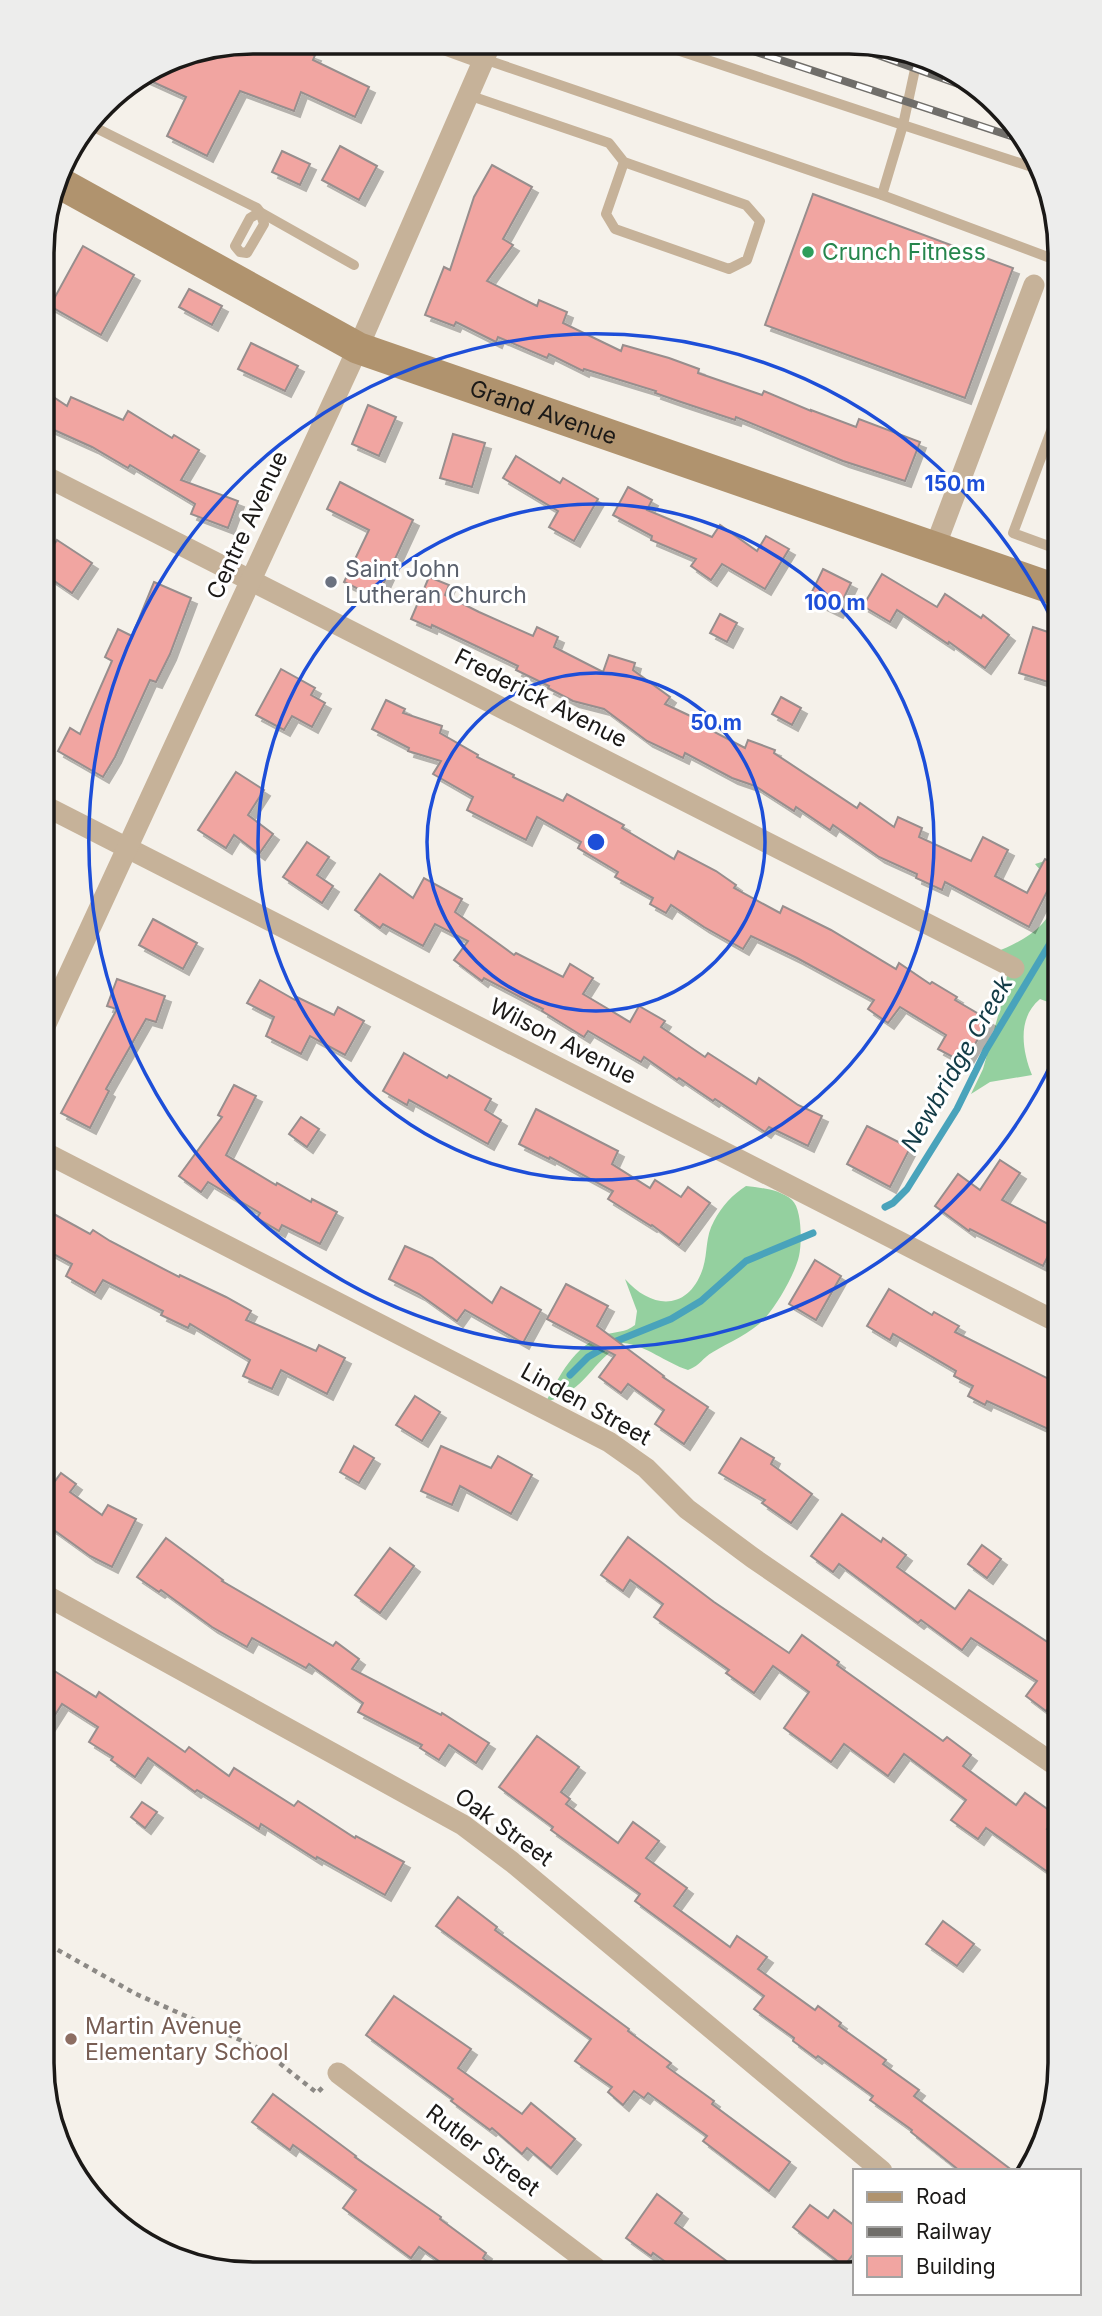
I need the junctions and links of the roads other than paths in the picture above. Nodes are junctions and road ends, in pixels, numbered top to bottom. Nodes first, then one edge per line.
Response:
1 (693, 54) edge
2 (486, 55) edge
3 (498, 55) edge
4 (917, 66) edge
5 (468, 95) junction
6 (903, 125) junction
7 (98, 129) edge
8 (624, 162) junction
9 (1027, 165) edge
10 (66, 186) edge
11 (882, 195) junction
12 (260, 212) junction
13 (1048, 257) edge
14 (234, 264) junction
15 (355, 265) dead end
16 (1034, 285) dead end
17 (358, 348) junction
18 (1048, 439) edge
19 (55, 481) edge
20 (1048, 546) edge
21 (935, 547) junction
22 (251, 579) junction
23 (1048, 587) edge
24 (55, 811) edge
25 (127, 848) junction
26 (1014, 968) dead end
27 (55, 1005) edge
28 (54, 1157) edge
29 (1047, 1317) edge
30 (54, 1600) edge
31 (1047, 1760) edge
32 (338, 2073) dead end
33 (880, 2169) edge
34 (588, 2262) edge

1 - 6 lane
2 - 5 street, Centre Avenue
3 - 11 lane
4 - 6 lane
5 - 8 lane
5 - 17 street, Centre Avenue
6 - 9 lane
6 - 11 lane
7 - 12 lane
8 - 8 lane
10 - 14 street, Grand Avenue
11 - 13 lane
12 - 14 lane
12 - 15 lane
14 - 17 street, Grand Avenue
16 - 21 street
17 - 21 street, Grand Avenue
17 - 22 street, Centre Avenue
18 - 20 lane
19 - 22 street, Frederick Avenue
21 - 23 street, Grand Avenue
22 - 25 street, Centre Avenue
22 - 26 street, Frederick Avenue
24 - 25 street, Wilson Avenue
25 - 27 street, Centre Avenue
25 - 29 street, Wilson Avenue
28 - 31 street, Linden Street
30 - 33 street, Oak Street
32 - 34 street, Rutler Street

